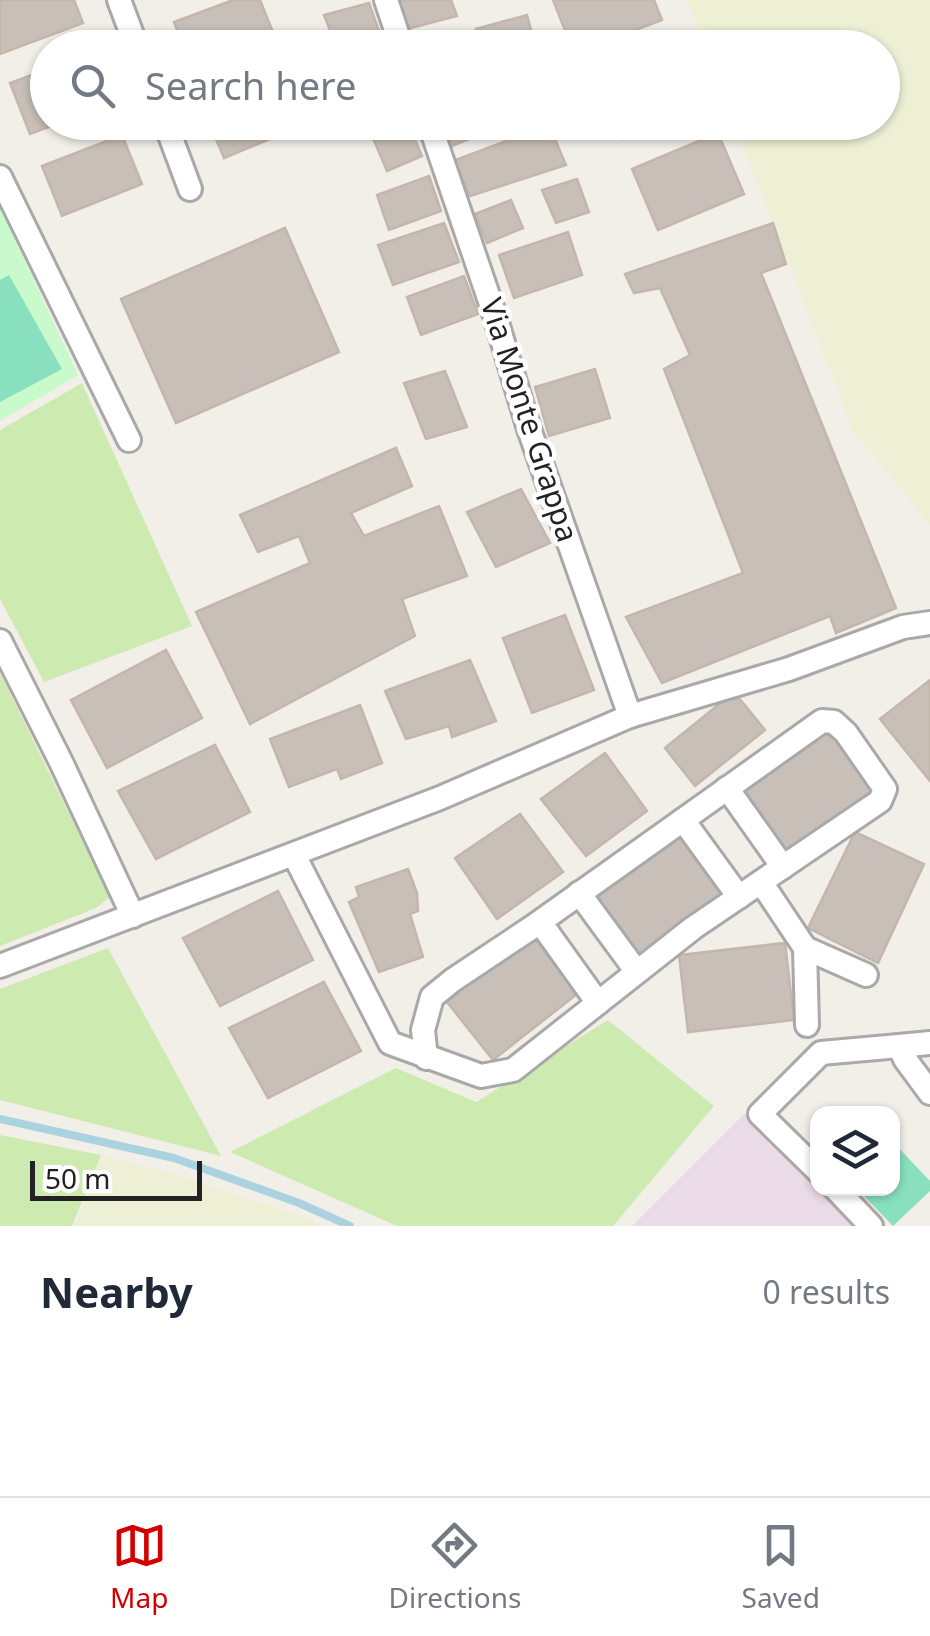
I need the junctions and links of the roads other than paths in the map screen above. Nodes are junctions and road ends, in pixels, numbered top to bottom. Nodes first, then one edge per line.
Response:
1 (119, 0) edge
2 (386, 0) edge
3 (130, 30) edge
4 (396, 30) edge
5 (172, 140) edge
6 (435, 140) edge
7 (0, 178) edge
8 (190, 189) dead end
9 (129, 440) dead end
10 (930, 624) edge
11 (0, 641) edge
12 (630, 716) junction
13 (728, 788) junction
14 (682, 820) junction
15 (294, 855) junction
16 (783, 867) junction
17 (760, 882) junction
18 (579, 894) junction
19 (739, 897) junction
20 (133, 916) junction
21 (540, 922) junction
22 (804, 948) junction
23 (0, 966) edge
24 (637, 972) junction
25 (866, 975) dead end
26 (598, 1003) junction
27 (807, 1025) dead end
28 (930, 1043) edge
29 (899, 1046) junction
30 (426, 1058) junction
31 (930, 1093) edge
32 (810, 1163) edge
33 (843, 1196) edge
34 (872, 1226) edge

1 - 3 street
2 - 4 street
5 - 8 street
6 - 12 street, Via Monte Grappa
7 - 9 street
10 - 12 street
11 - 20 street
12 - 15 street
13 - 14 street
13 - 16 street
13 - 16 street
14 - 18 street
14 - 19 street
15 - 20 street
15 - 30 street
16 - 17 street
17 - 19 street
17 - 22 street
18 - 21 street
18 - 24 street
19 - 24 street
20 - 23 street
21 - 26 street
21 - 30 street
22 - 25 street
22 - 27 street
24 - 26 street
26 - 30 street
28 - 29 street
29 - 31 street
29 - 32 street
33 - 34 street

